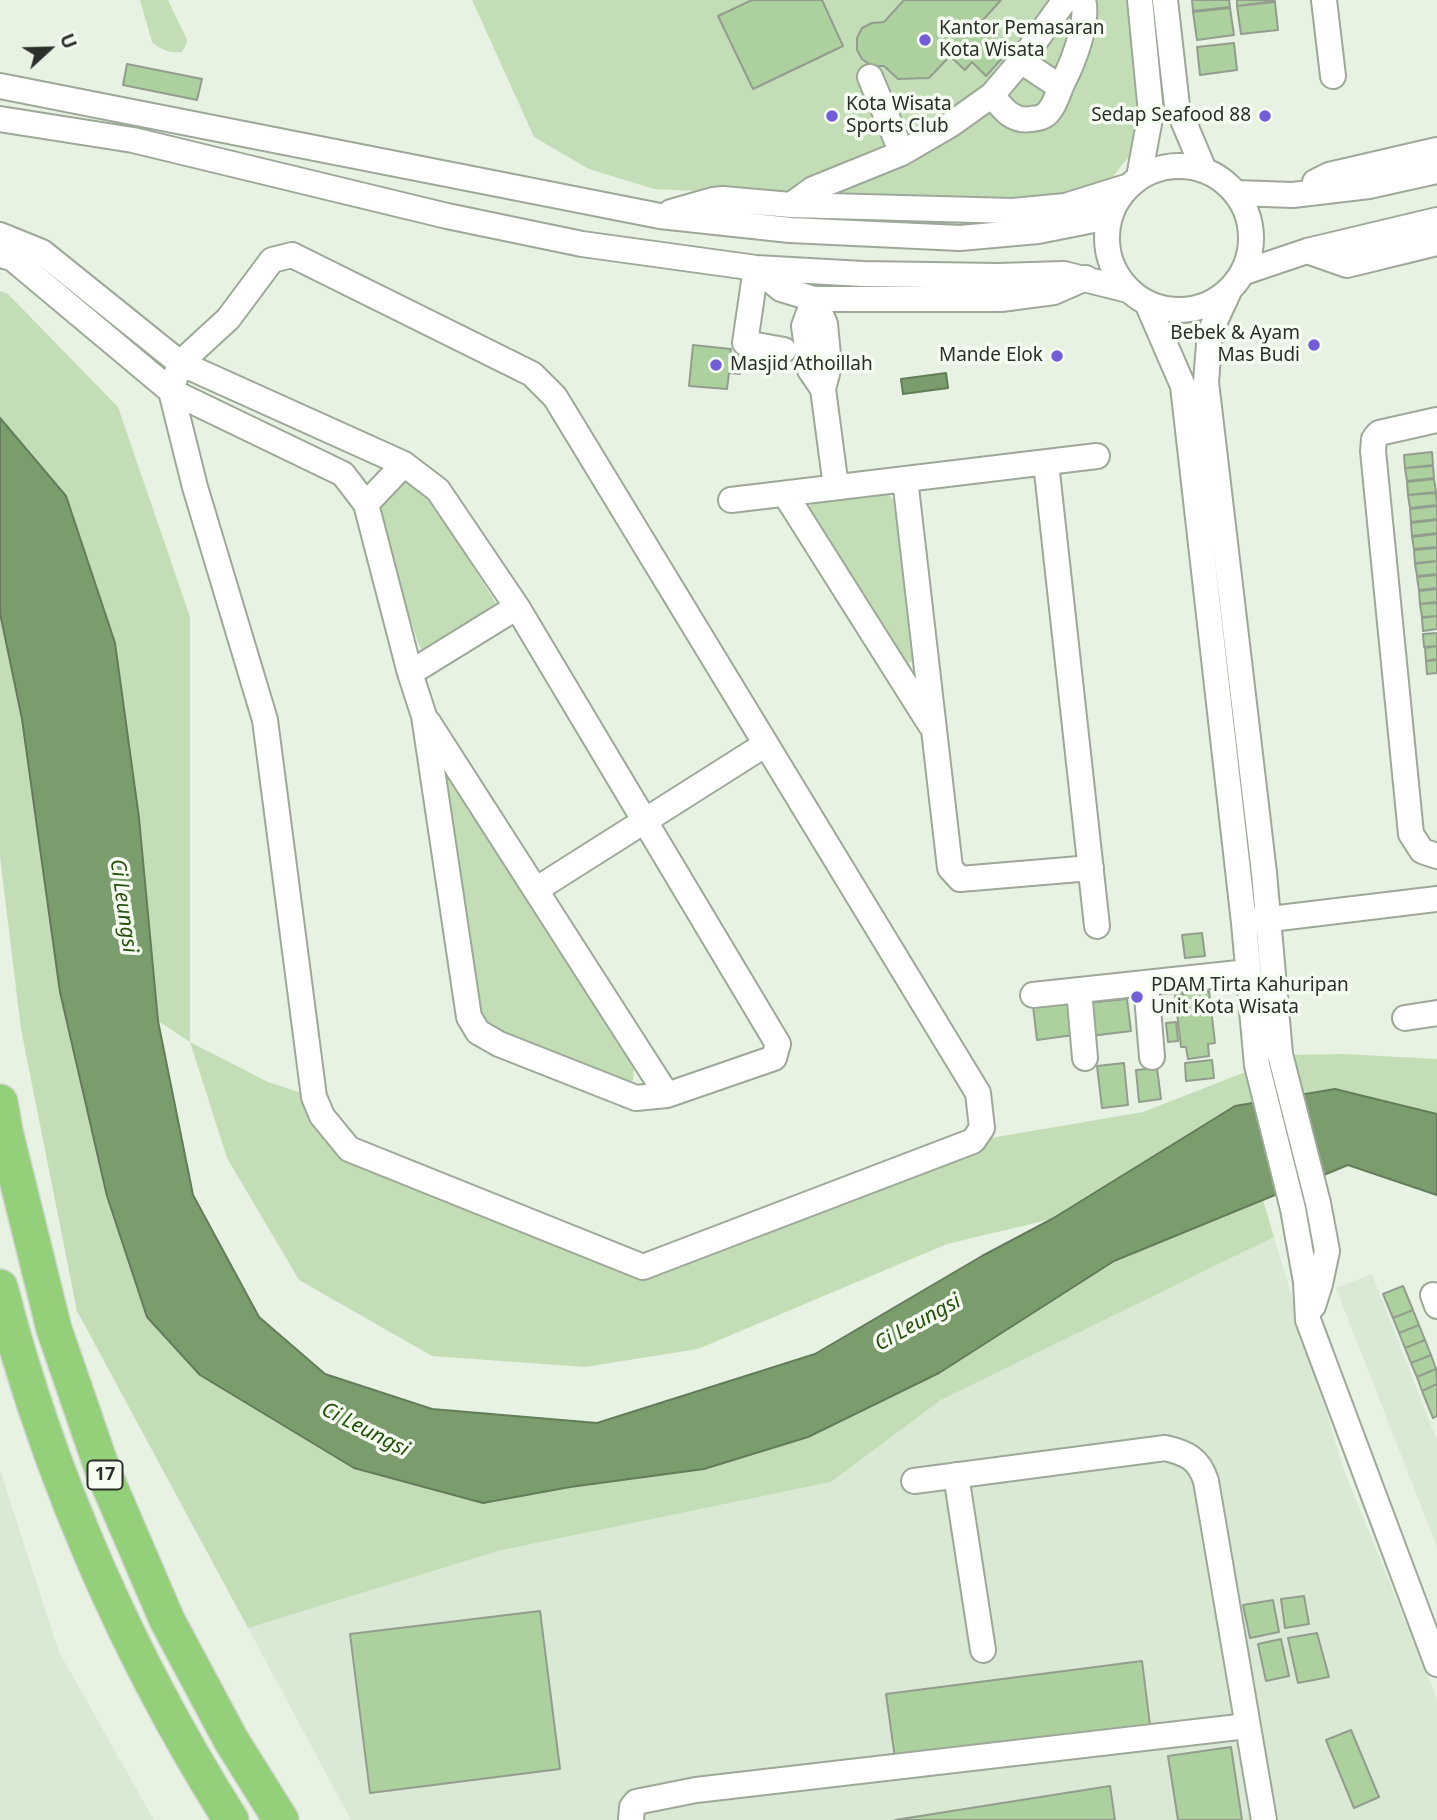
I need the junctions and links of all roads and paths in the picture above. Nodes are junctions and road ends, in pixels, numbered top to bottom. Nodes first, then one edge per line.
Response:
1 (1065, 0) edge
2 (1083, 0) edge
3 (1140, 0) edge
4 (1165, 0) edge
5 (1331, 2) edge
6 (1021, 61) junction
7 (1333, 76) dead end
8 (870, 77) dead end
9 (0, 86) edge
10 (1060, 87) junction
11 (992, 95) junction
12 (0, 119) edge
13 (1437, 150) edge
14 (902, 153) junction
15 (1203, 170) junction
16 (1437, 171) edge
17 (1132, 182) junction
18 (1236, 193) junction
19 (1293, 195) junction
20 (791, 205) junction
21 (660, 216) junction
22 (1109, 216) junction
23 (1437, 220) edge
24 (0, 235) edge
25 (1437, 243) edge
26 (1307, 251) junction
27 (0, 255) edge
28 (756, 268) junction
29 (1087, 278) junction
30 (1235, 282) junction
31 (1138, 297) junction
32 (814, 299) junction
33 (784, 350) dead end
34 (180, 363) junction
35 (171, 391) junction
36 (1437, 420) edge
37 (1097, 456) dead end
38 (1046, 463) junction
39 (404, 464) junction
40 (905, 480) junction
41 (836, 488) junction
42 (785, 494) junction
43 (731, 500) dead end
44 (366, 504) junction
45 (517, 607) junction
46 (410, 673) junction
47 (424, 716) junction
48 (934, 730) junction
49 (766, 744) junction
50 (644, 820) junction
51 (1437, 856) edge
52 (1091, 868) junction
53 (537, 889) junction
54 (1437, 899) edge
55 (1256, 921) junction
56 (1097, 926) dead end
57 (1248, 972) junction
58 (1146, 984) junction
59 (1079, 990) junction
60 (1033, 995) dead end
61 (1437, 1013) edge
62 (1405, 1018) dead end
63 (1152, 1057) dead end
64 (1085, 1058) dead end
65 (667, 1095) junction
66 (0, 1102) edge
67 (0, 1287) edge
68 (1308, 1320) junction
69 (956, 1475) junction
70 (914, 1481) dead end
71 (983, 1650) dead end
72 (1437, 1664) edge
73 (1247, 1726) junction
74 (231, 1820) edge
75 (281, 1820) edge
76 (631, 1820) edge
77 (1264, 1820) edge

1 - 6 street
2 - 10 street
3 - 17 street
4 - 15 street
5 - 7 street
6 - 10 street
6 - 11 street
8 - 14 street
9 - 21 street
10 - 11 street
11 - 14 street
12 - 28 street
13 - 19 street
14 - 20 street
15 - 17 street
15 - 18 street
16 - 19 street
17 - 20 street
17 - 22 street
18 - 19 street
18 - 30 street
20 - 21 street
21 - 22 street
22 - 31 street
23 - 26 street
24 - 34 street
25 - 26 street
26 - 30 street
27 - 35 street
28 - 29 street
28 - 32 street
28 - 33 street
29 - 31 street
29 - 32 street
30 - 31 street
30 - 55 street
31 - 55 street
32 - 41 street
34 - 35 street
34 - 39 street
34 - 49 street
35 - 44 street
35 - 49 street
36 - 51 street
37 - 38 street
38 - 40 street
38 - 52 street
39 - 44 street
39 - 45 street
40 - 41 street
40 - 48 street
41 - 42 street
42 - 43 street
42 - 48 street
44 - 46 street
45 - 46 street
45 - 50 street
46 - 47 street
47 - 53 street
47 - 65 street
48 - 52 street
49 - 50 street
50 - 53 street
50 - 65 street
52 - 56 street
53 - 65 street
54 - 55 street
55 - 57 street
55 - 68 street
57 - 58 street
57 - 68 street
58 - 59 street
58 - 63 street
59 - 60 street
59 - 64 street
61 - 62 street
66 - 75 highway, 17
67 - 74 highway, 17
68 - 72 street
69 - 70 street
69 - 71 street
69 - 73 street
73 - 76 street
73 - 77 street

